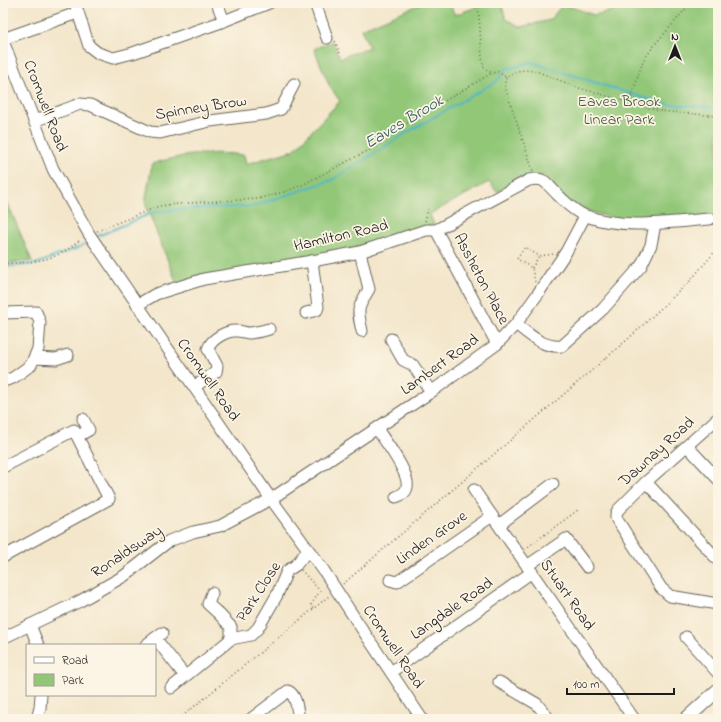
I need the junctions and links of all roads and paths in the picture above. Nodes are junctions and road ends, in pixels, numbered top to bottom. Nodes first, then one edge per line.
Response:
1 (217, 3) edge
2 (268, 3) edge
3 (315, 3) edge
4 (478, 3) edge
5 (691, 3) edge
6 (76, 8) edge
7 (224, 21) junction
8 (327, 38) joint
9 (3, 40) edge
10 (341, 56) dead end
11 (492, 73) junction
12 (506, 77) junction
13 (294, 84) dead end
14 (630, 102) junction
15 (718, 116) edge
16 (34, 121) junction
17 (540, 180) junction
18 (428, 209) dead end
19 (585, 216) junction
20 (710, 219) dead end
21 (655, 224) junction
22 (431, 230) junction
23 (89, 234) junction
24 (718, 248) edge
25 (360, 252) junction
26 (566, 252) junction
27 (539, 256) junction
28 (312, 261) junction
29 (3, 264) edge
30 (532, 268) junction
31 (538, 294) junction
32 (137, 306) junction
33 (3, 313) edge
34 (306, 313) dead end
35 (516, 324) junction
36 (269, 329) dead end
37 (362, 331) dead end
38 (391, 339) dead end
39 (497, 344) junction
40 (68, 355) dead end
41 (34, 358) junction
42 (3, 381) edge
43 (194, 387) junction
44 (432, 392) junction
45 (718, 418) edge
46 (83, 419) dead end
47 (377, 429) junction
48 (78, 436) junction
49 (687, 446) junction
50 (3, 467) edge
51 (718, 479) edge
52 (646, 482) junction
53 (553, 484) dead end
54 (474, 490) dead end
55 (396, 497) dead end
56 (271, 499) junction
57 (578, 510) dead end
58 (492, 516) junction
59 (499, 525) junction
60 (308, 550) junction
61 (518, 554) junction
62 (3, 557) edge
63 (718, 560) edge
64 (296, 565) junction
65 (587, 567) dead end
66 (530, 569) junction
67 (390, 580) dead end
68 (338, 588) dead end
69 (212, 593) dead end
70 (332, 593) dead end
71 (718, 604) edge
72 (314, 608) junction
73 (30, 625) junction
74 (686, 637) dead end
75 (3, 638) edge
76 (231, 639) junction
77 (153, 640) edge
78 (38, 644) edge
79 (391, 672) junction
80 (718, 673) edge
81 (185, 676) junction
82 (499, 682) dead end
83 (171, 688) dead end
84 (718, 690) edge
85 (41, 696) edge
86 (37, 719) edge
87 (179, 719) edge
88 (251, 719) edge
89 (299, 719) edge
90 (422, 719) edge
91 (549, 719) edge
92 (634, 719) edge
93 (686, 719) edge

1 - 7 street
2 - 7 street
3 - 8 street
4 - 11 path
5 - 14 path
6 - 7 street
6 - 9 street
8 - 10 path
9 - 16 street, Cromwell Road
11 - 12 path
11 - 23 path
12 - 14 path
12 - 17 path
13 - 16 street, Spinney Brow
14 - 15 path
16 - 23 street, Cromwell Road
17 - 19 street
17 - 22 street, Hamilton Road
18 - 22 path
19 - 21 street
19 - 26 street, Lambert Road
20 - 21 street
21 - 35 street
22 - 25 street, Hamilton Road
22 - 39 street, Assheton Place
23 - 29 path
23 - 32 street, Cromwell Road
24 - 68 path
25 - 28 street, Hamilton Road
25 - 37 street
26 - 27 path
26 - 31 street, Lambert Road
27 - 30 path
27 - 30 path
28 - 32 street, Hamilton Road
28 - 34 street
30 - 31 path
31 - 35 street, Lambert Road
32 - 43 street, Cromwell Road
33 - 41 street
35 - 39 street, Lambert Road
36 - 43 street
38 - 44 street
39 - 44 street, Lambert Road
40 - 41 street
41 - 42 street
43 - 56 street, Cromwell Road
44 - 47 street, Lambert Road
45 - 49 street, Dawnay Road
46 - 48 street
47 - 55 street
47 - 56 street, Lambert Road
48 - 50 street
48 - 62 street
49 - 51 street
49 - 52 street, Dawnay Road
52 - 63 street
52 - 71 street, Dawnay Road
53 - 59 street
54 - 58 street, Stuart Road
56 - 60 street, Cromwell Road
56 - 73 street, Ronaldsway
57 - 61 path
58 - 59 street, Stuart Road
58 - 67 street, Linden Grove
59 - 61 street, Stuart Road
60 - 64 street, Park Close
60 - 79 street, Cromwell Road, bridge
61 - 66 street, Stuart Road
64 - 72 path
64 - 76 street, Park Close
65 - 66 street, Langdale Road
66 - 79 street, Langdale Road
66 - 92 street, Stuart Road
69 - 76 street, Park Close
70 - 72 path
72 - 87 path
73 - 75 street, Ronaldsway
73 - 78 street
74 - 80 street
76 - 81 street, Park Close
77 - 81 street
79 - 90 street, Cromwell Road
81 - 83 street, Park Close
82 - 91 street
84 - 93 main road
85 - 86 street
88 - 89 street

